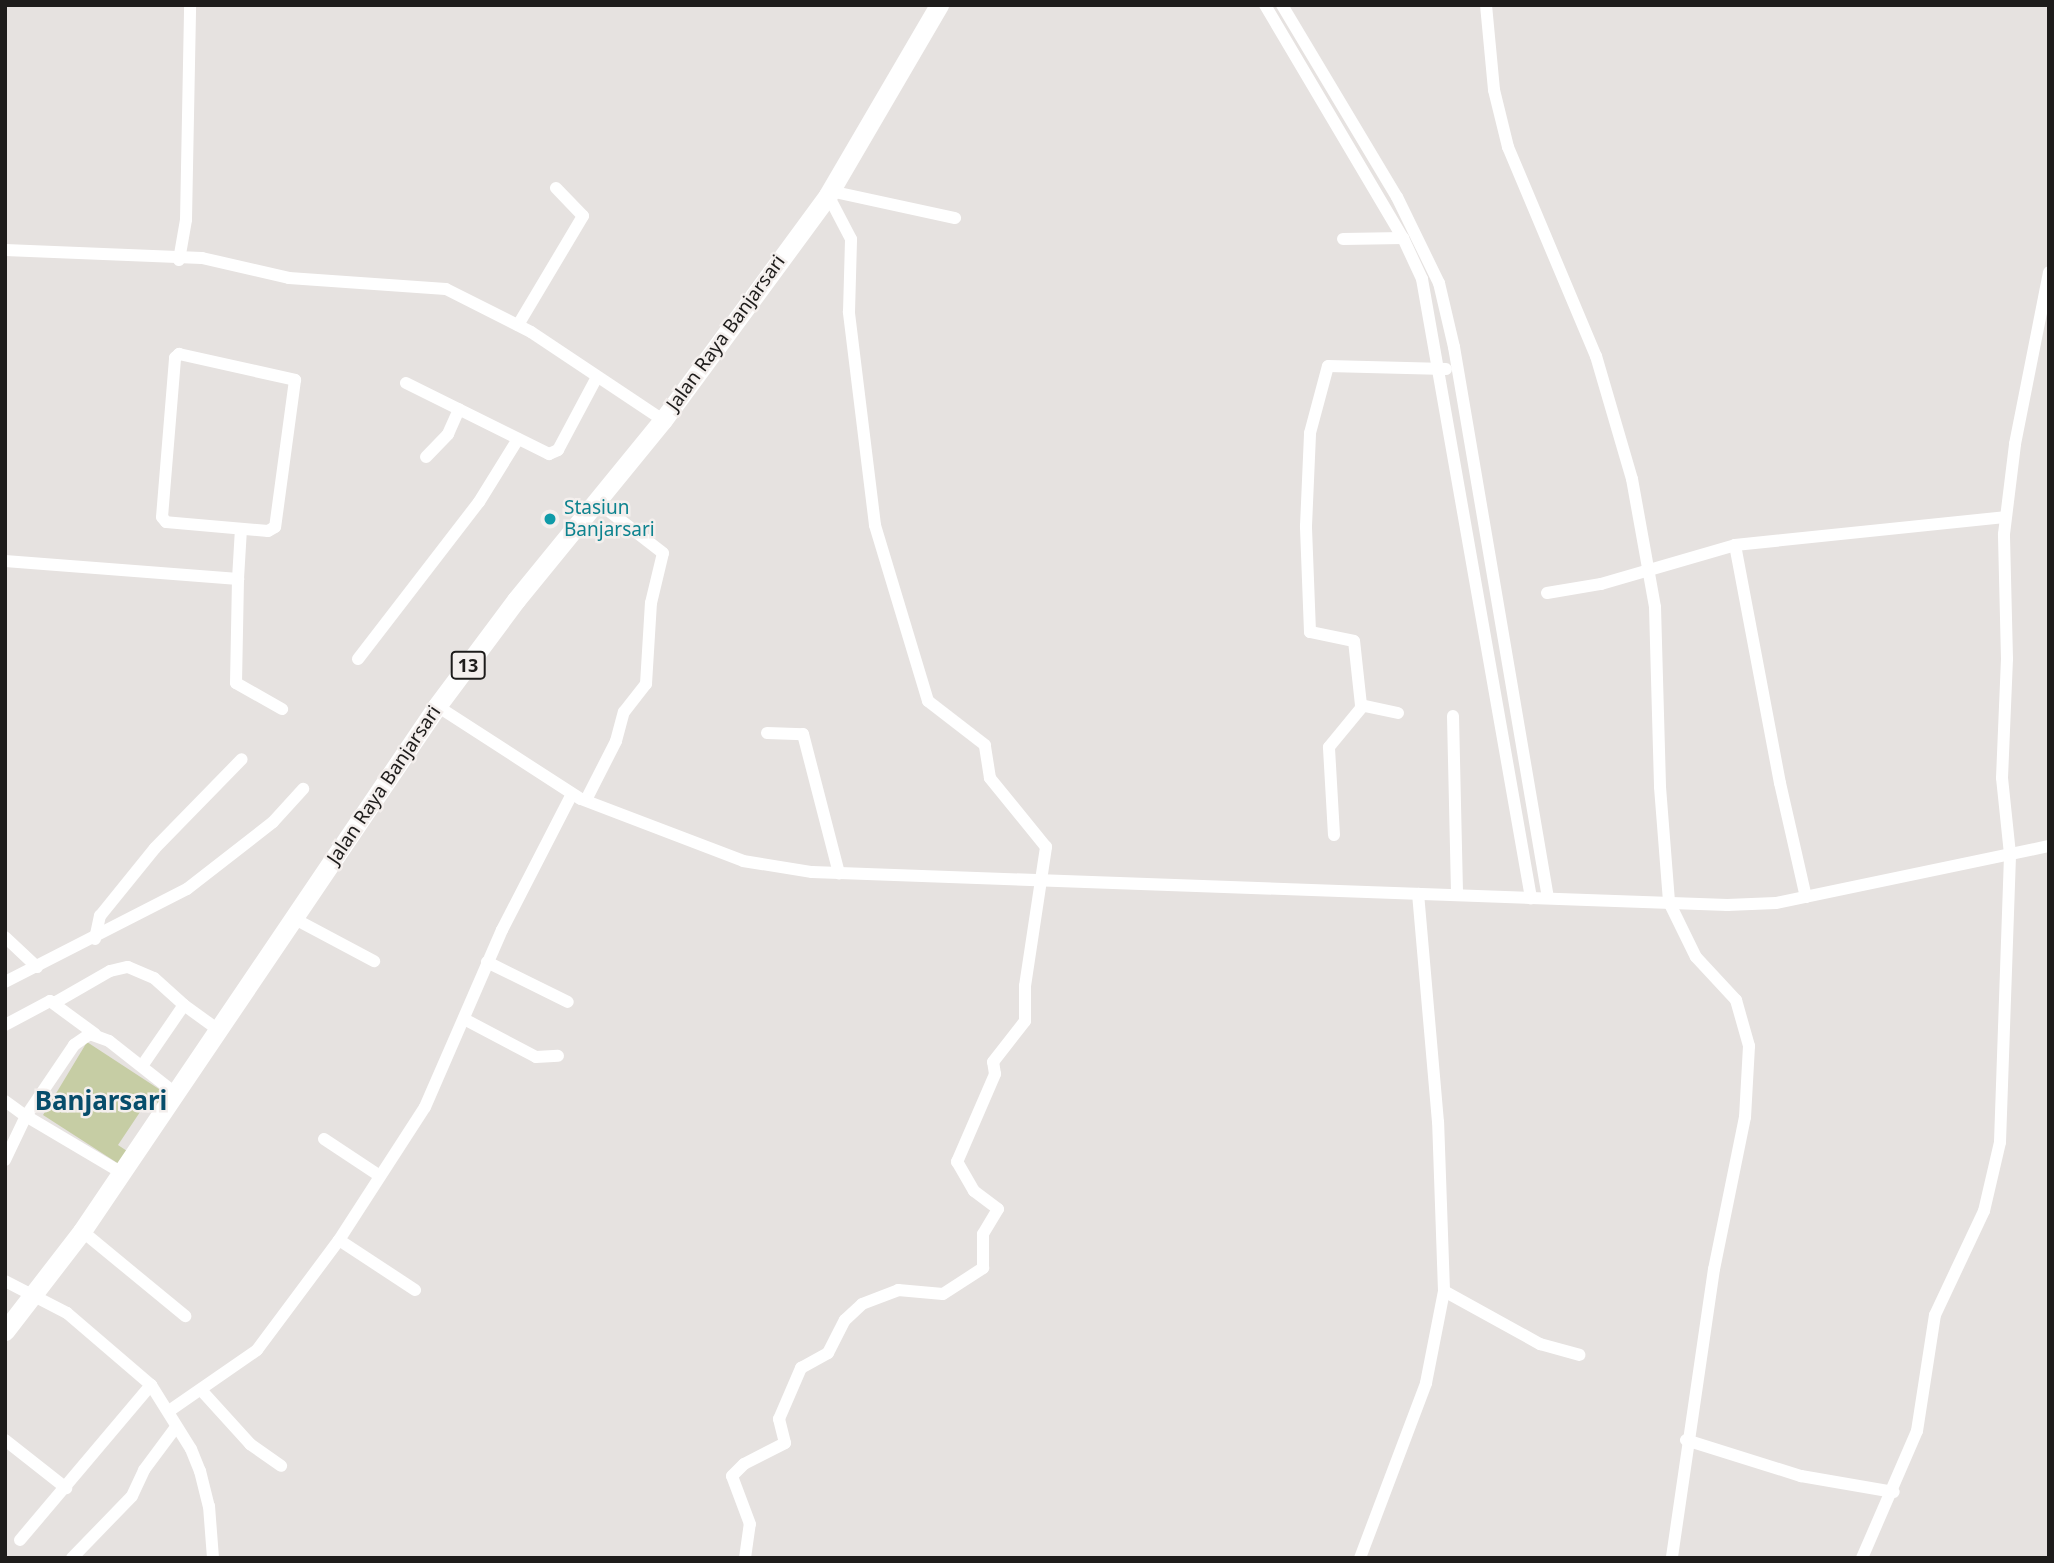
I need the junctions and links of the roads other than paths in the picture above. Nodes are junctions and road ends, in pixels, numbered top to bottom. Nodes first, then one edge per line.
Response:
1 (190, 5) edge
2 (939, 5) edge
3 (1265, 5) edge
4 (1282, 5) edge
5 (1486, 5) edge
6 (1365, 160) junction
7 (556, 188) dead end
8 (829, 193) junction
9 (955, 218) dead end
10 (1404, 238) junction
11 (1343, 239) dead end
12 (5, 250) edge
13 (1418, 252) junction
14 (178, 260) junction
15 (2049, 272) edge
16 (1439, 321) junction
17 (518, 325) junction
18 (1449, 368) junction
19 (597, 377) junction
20 (406, 383) dead end
21 (459, 410) junction
22 (663, 420) junction
23 (520, 440) junction
24 (426, 457) dead end
25 (596, 501) junction
26 (2005, 517) junction
27 (241, 529) junction
28 (1735, 545) junction
29 (5, 561) edge
30 (1650, 571) junction
31 (239, 579) junction
32 (1547, 593) dead end
33 (358, 659) dead end
34 (438, 706) junction
35 (1362, 706) junction
36 (282, 709) dead end
37 (1398, 713) dead end
38 (1454, 716) dead end
39 (767, 733) dead end
40 (1514, 753) junction
41 (242, 759) dead end
42 (303, 789) dead end
43 (572, 794) junction
44 (586, 800) junction
45 (1334, 835) dead end
46 (2049, 846) edge
47 (2010, 854) junction
48 (839, 873) junction
49 (1041, 882) junction
50 (1418, 894) junction
51 (1457, 895) junction
52 (1807, 897) junction
53 (1531, 898) junction
54 (1548, 898) junction
55 (1670, 902) junction
56 (293, 918) junction
57 (5, 937) edge
58 (95, 939) junction
59 (374, 961) dead end
60 (487, 962) junction
61 (37, 967) junction
62 (5, 982) edge
63 (56, 1002) junction
64 (568, 1002) dead end
65 (184, 1005) junction
66 (464, 1019) junction
67 (5, 1025) edge
68 (216, 1028) junction
69 (95, 1034) junction
70 (558, 1056) dead end
71 (142, 1066) junction
72 (174, 1093) junction
73 (5, 1101) edge
74 (26, 1116) junction
75 (324, 1139) dead end
76 (5, 1160) edge
77 (122, 1173) junction
78 (380, 1176) junction
79 (82, 1231) junction
80 (339, 1240) junction
81 (5, 1281) edge
82 (415, 1290) dead end
83 (1444, 1291) junction
84 (36, 1294) junction
85 (185, 1316) dead end
86 (5, 1331) edge
87 (1580, 1355) dead end
88 (152, 1385) junction
89 (202, 1391) junction
90 (169, 1411) junction
91 (176, 1427) junction
92 (5, 1440) edge
93 (1686, 1440) junction
94 (281, 1466) dead end
95 (66, 1488) junction
96 (1894, 1492) junction
97 (20, 1540) dead end
98 (72, 1558) edge
99 (213, 1558) edge
100 (745, 1558) edge
101 (1360, 1558) edge
102 (1672, 1558) edge
103 (1862, 1558) edge

1 - 14 street
2 - 8 highway, Jalan Raya Banjarsari / 13
3 - 6 street
4 - 6 street
5 - 30 street
6 - 10 street
6 - 13 street
7 - 17 street
8 - 9 street
8 - 22 highway, Jalan Raya Banjarsari / 13
8 - 49 street
10 - 11 street
10 - 13 street
12 - 14 street
13 - 16 street
14 - 17 street
15 - 26 street
16 - 18 street
16 - 18 street
17 - 19 street
18 - 35 street
18 - 40 street
19 - 22 street
19 - 23 street
20 - 21 street
21 - 23 street
21 - 24 street
22 - 25 highway, Jalan Raya Banjarsari / 13
23 - 33 street
25 - 34 highway, Jalan Raya Banjarsari / 13
25 - 44 street
26 - 28 street
26 - 47 street
27 - 27 street
27 - 31 street
28 - 30 street
28 - 52 street
29 - 31 street
30 - 32 street
30 - 55 street
31 - 36 street
34 - 43 street
34 - 56 highway, Jalan Raya Banjarsari / 13
35 - 37 street
35 - 45 street
38 - 51 street
39 - 48 street
40 - 53 street
40 - 54 street
41 - 58 street
42 - 58 street
43 - 44 street
43 - 60 street
44 - 48 street
46 - 47 street
47 - 52 street
47 - 96 street
48 - 49 street
49 - 50 street
49 - 100 street
50 - 51 street
50 - 83 street
51 - 53 street
52 - 55 street
53 - 54 street
54 - 55 street
55 - 93 street
56 - 59 street
56 - 68 highway, Jalan Raya Banjarsari / 13
57 - 61 street
58 - 61 street
60 - 64 street
60 - 66 street
61 - 62 street
63 - 65 street
63 - 67 street
63 - 69 street
65 - 68 street
65 - 71 street
66 - 70 street
66 - 78 street
68 - 72 highway, Jalan Raya Banjarsari / 13
69 - 71 street
69 - 74 street
71 - 72 street
72 - 77 highway, Jalan Raya Banjarsari / 13
73 - 74 street
74 - 76 street
74 - 77 street
75 - 78 street
77 - 79 highway, Jalan Raya Banjarsari / 13
78 - 80 street
79 - 84 highway, Jalan Raya Banjarsari / 13
79 - 85 street
80 - 82 street
80 - 89 street
81 - 84 street
83 - 87 street
83 - 101 street
84 - 86 highway, Jalan Raya Banjarsari / 13
84 - 88 street
88 - 90 street
88 - 95 street
89 - 90 street
89 - 94 street
90 - 91 street
91 - 98 street
91 - 99 street
92 - 95 street
93 - 96 street
93 - 102 street
95 - 97 street
96 - 103 street

